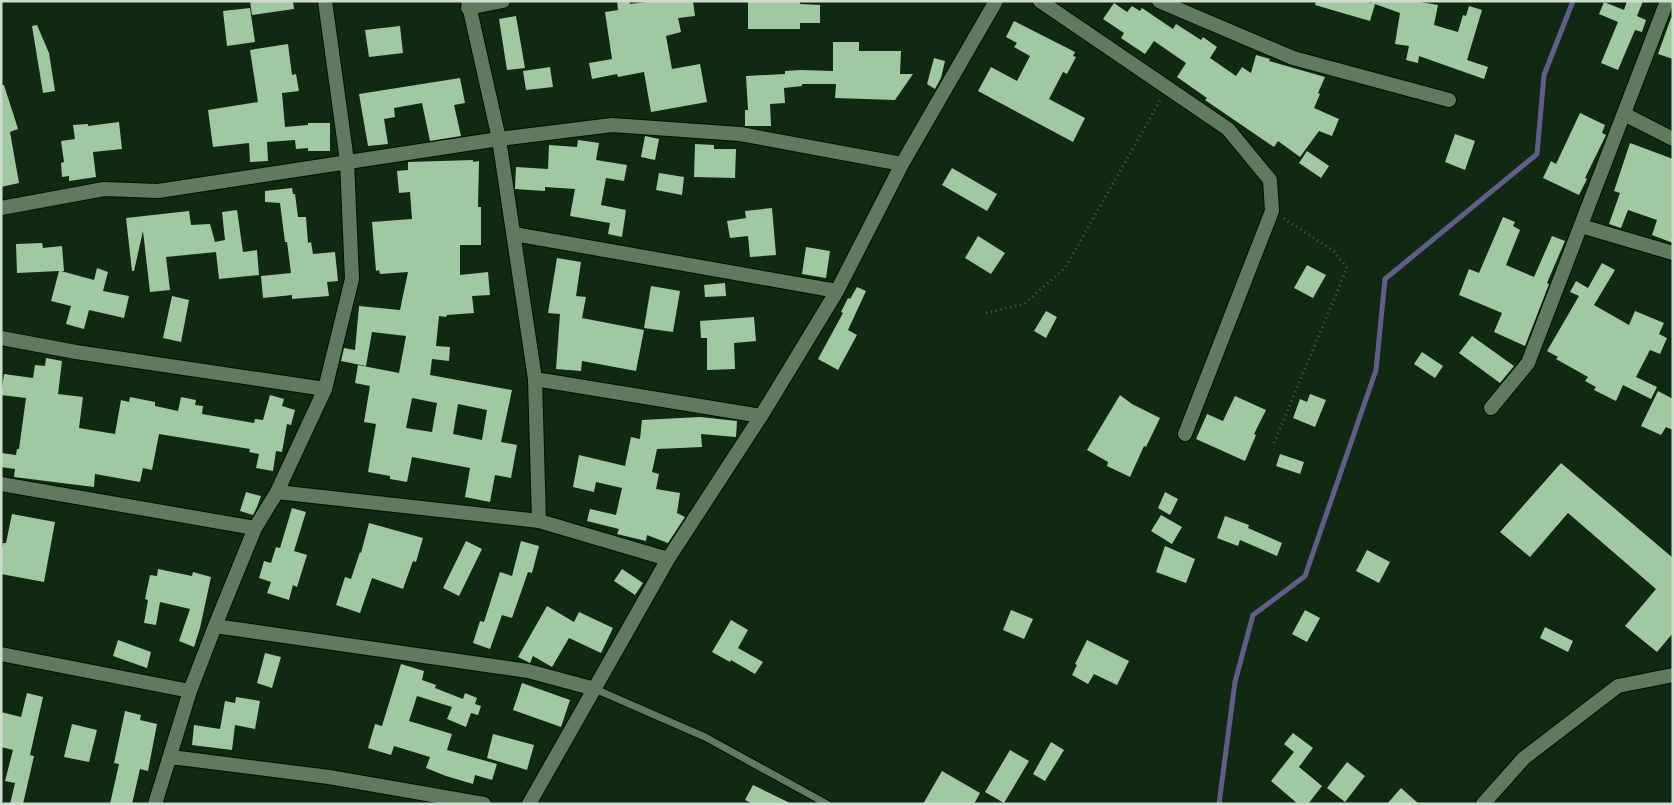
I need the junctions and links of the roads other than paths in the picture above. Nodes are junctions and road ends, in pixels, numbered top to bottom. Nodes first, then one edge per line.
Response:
1 (324, 1) edge
2 (503, 1) edge
3 (996, 1) edge
4 (1040, 1) edge
5 (1158, 1) edge
6 (1667, 1) edge
7 (468, 4) edge
8 (1449, 100) dead end
9 (1624, 114) junction
10 (499, 138) junction
11 (1673, 139) edge
12 (347, 161) junction
13 (902, 164) junction
14 (1, 208) edge
15 (1582, 226) junction
16 (514, 234) junction
17 (1673, 253) edge
18 (837, 291) junction
19 (1, 338) edge
20 (535, 379) junction
21 (325, 389) junction
22 (1491, 408) dead end
23 (761, 416) junction
24 (1185, 434) dead end
25 (1, 484) edge
26 (277, 492) junction
27 (539, 521) junction
28 (255, 528) junction
29 (668, 559) junction
30 (215, 626) junction
31 (1, 654) edge
32 (1673, 675) edge
33 (595, 689) junction
34 (190, 691) junction
35 (171, 756) junction
36 (156, 804) edge
37 (484, 804) edge
38 (530, 804) edge
39 (827, 804) edge
40 (1483, 804) edge

1 - 12 street
2 - 7 street
3 - 13 street
4 - 24 street
5 - 8 street
6 - 9 street
7 - 10 street
9 - 11 street
9 - 15 street
10 - 12 street
10 - 13 street
10 - 16 street
12 - 14 street
12 - 21 street
13 - 18 street
15 - 17 street
15 - 22 street
16 - 18 street
16 - 20 street
18 - 23 street
19 - 21 street
20 - 23 street
20 - 27 street
21 - 26 street
23 - 29 street
25 - 28 street
26 - 27 street
26 - 28 street
27 - 29 street
28 - 30 street
29 - 33 street
30 - 33 street
30 - 34 street
31 - 34 street
32 - 40 street
33 - 38 street
33 - 39 lane
34 - 35 street
35 - 36 street
35 - 37 street

